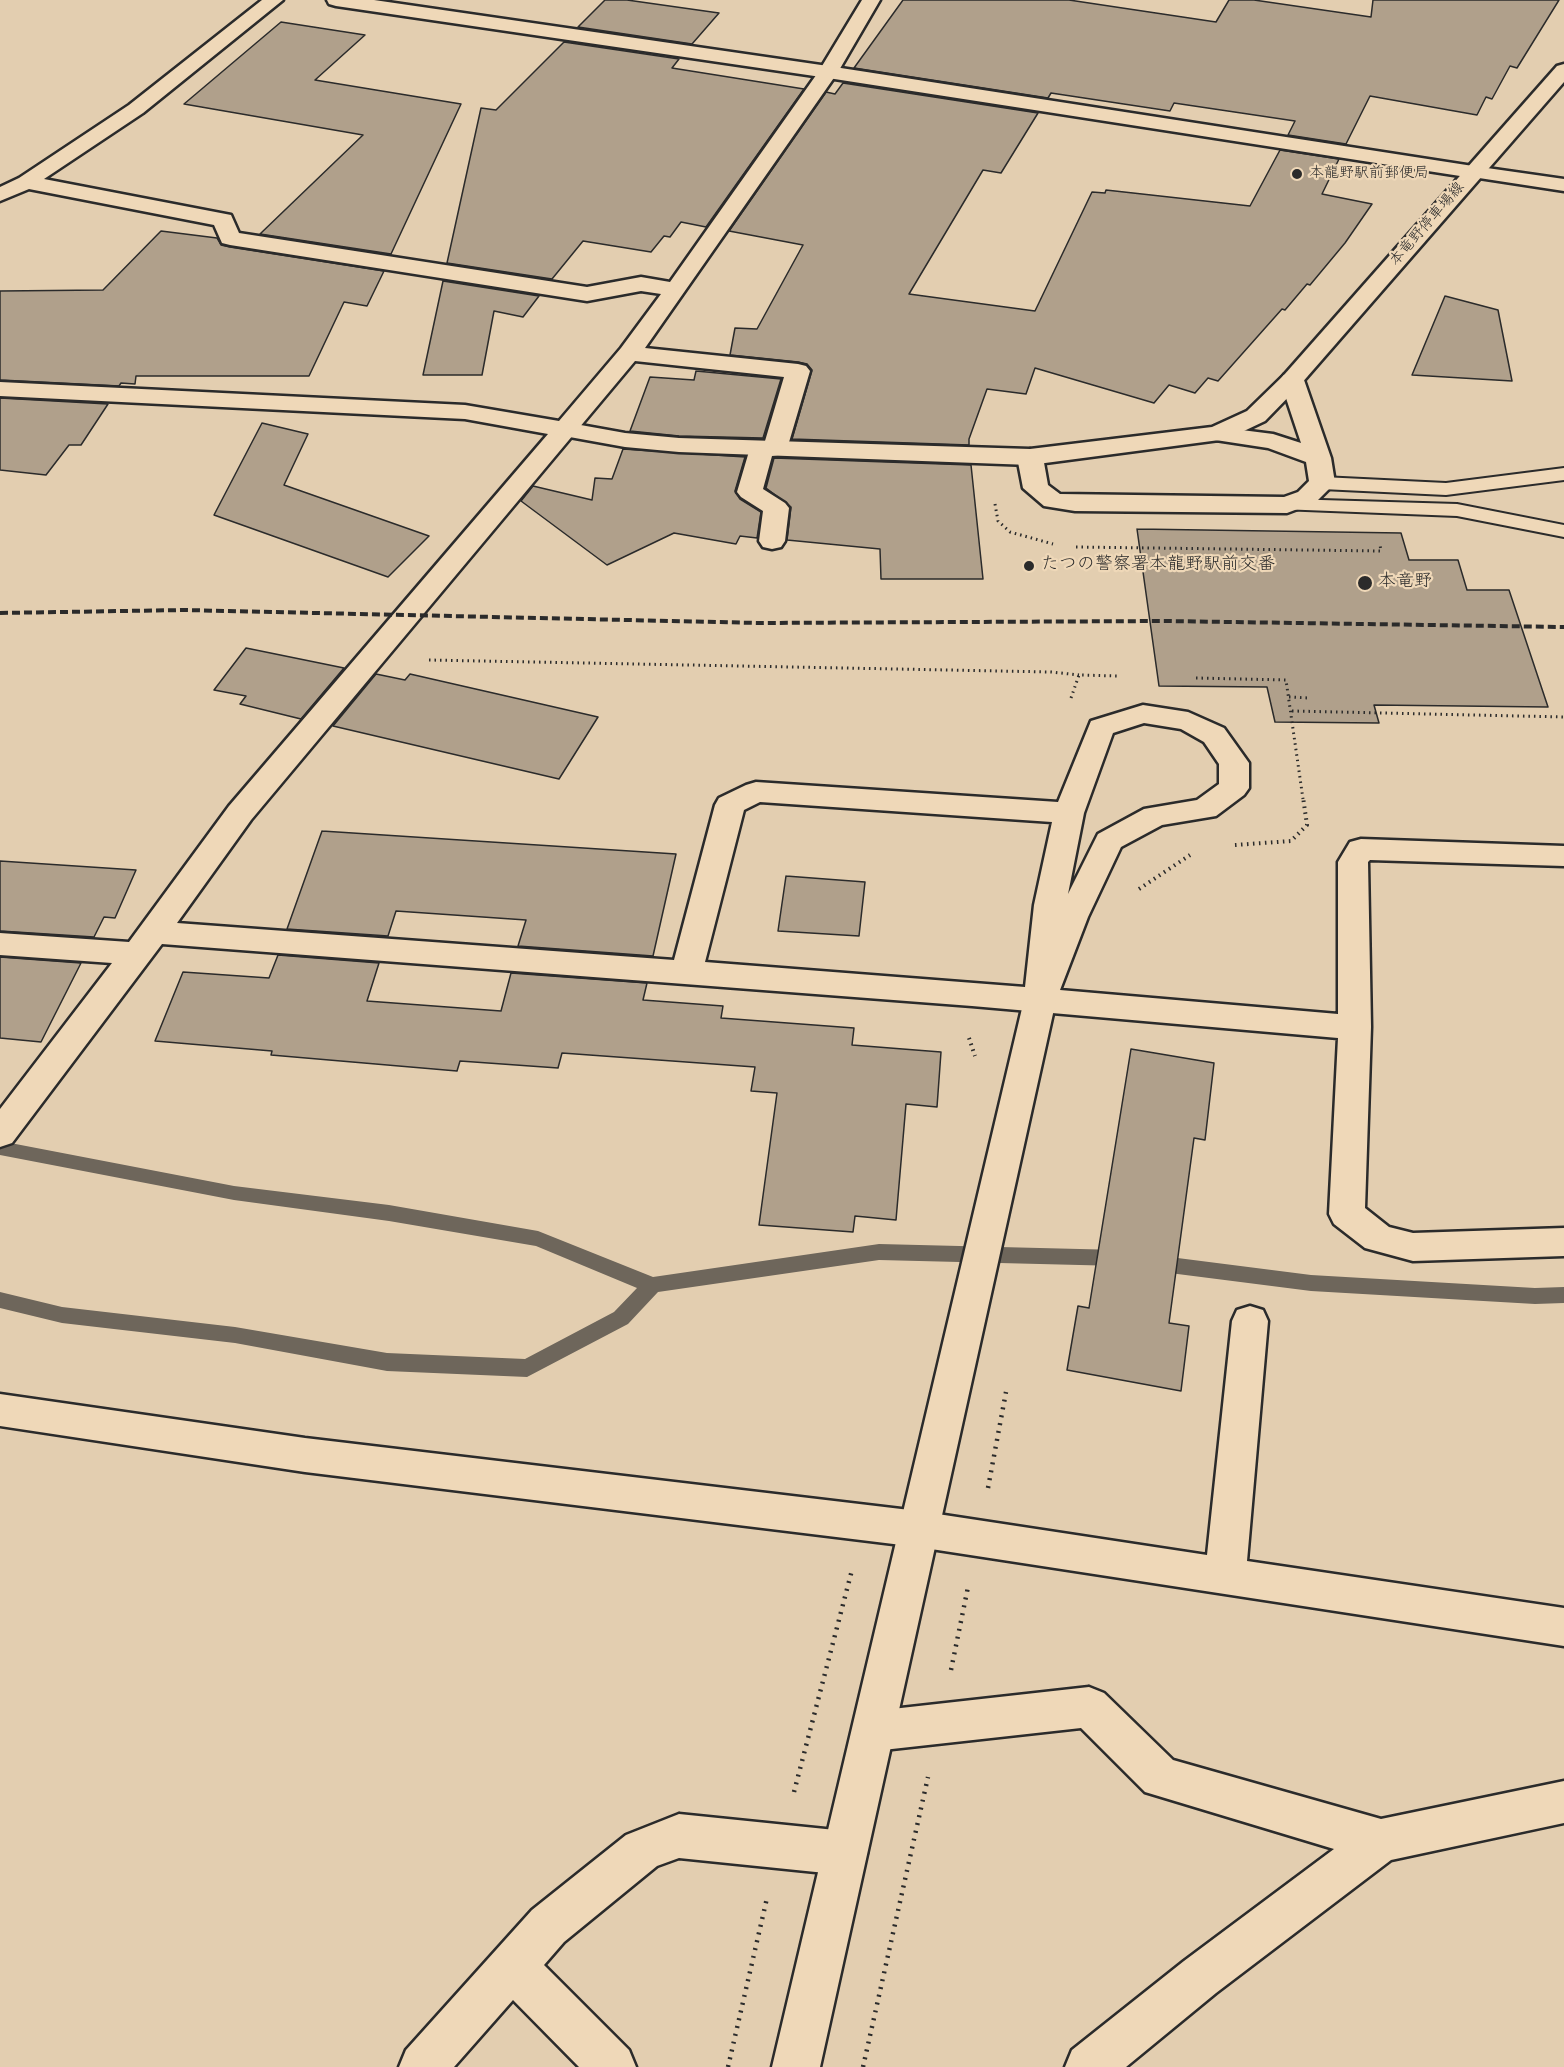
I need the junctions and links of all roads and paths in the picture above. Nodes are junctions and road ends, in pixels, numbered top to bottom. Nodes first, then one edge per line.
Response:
1 (274, 0) edge
2 (336, 0) edge
3 (871, 0) edge
4 (1564, 70) edge
5 (828, 72) junction
6 (1473, 172) junction
7 (26, 182) junction
8 (1564, 185) edge
9 (0, 195) edge
10 (676, 290) junction
11 (628, 353) junction
12 (1292, 380) junction
13 (0, 388) edge
14 (564, 429) junction
15 (1218, 434) junction
16 (768, 449) junction
17 (985, 455) junction
18 (1030, 457) junction
19 (1318, 458) junction
20 (1564, 474) edge
21 (1322, 483) junction
22 (1287, 505) junction
23 (1377, 507) junction
24 (1564, 531) edge
25 (772, 541) dead end
26 (1058, 544) dead end
27 (1070, 546) dead end
28 (1269, 550) junction
29 (1270, 557) dead end
30 (429, 660) dead end
31 (1079, 675) dead end
32 (1289, 697) dead end
33 (1309, 698) dead end
34 (1291, 711) dead end
35 (1564, 717) edge
36 (1069, 813) junction
37 (1564, 856) edge
38 (145, 943) junction
39 (0, 944) edge
40 (687, 972) junction
41 (1040, 1000) junction
42 (1355, 1027) junction
43 (0, 1134) edge
44 (1564, 1242) edge
45 (1250, 1321) dead end
46 (0, 1410) edge
47 (918, 1529) junction
48 (1225, 1575) junction
49 (1564, 1627) edge
50 (874, 1731) junction
51 (1564, 1802) edge
52 (1381, 1841) junction
53 (845, 1853) junction
54 (512, 1966) junction
55 (423, 2067) edge
56 (612, 2067) edge
57 (796, 2067) edge
58 (1089, 2067) edge

1 - 7 street
2 - 5 street
3 - 5 street
4 - 6 street, 本竜野停車場線
5 - 6 street
5 - 10 street
6 - 8 street
6 - 12 street, 本竜野停車場線
7 - 9 street
7 - 10 street
10 - 11 street
11 - 14 street
11 - 16 street
12 - 15 street, 本竜野停車場線
12 - 19 street
13 - 14 street
14 - 16 street
14 - 38 street
15 - 18 street
15 - 19 street
16 - 17 street
16 - 25 street
17 - 18 street
17 - 26 path
18 - 22 street
19 - 21 street
20 - 21 lane
21 - 22 street
22 - 23 lane
23 - 24 lane
23 - 28 path
27 - 28 path
28 - 29 path
30 - 31 path
32 - 33 path
34 - 35 path
36 - 40 street
36 - 41 street
36 - 41 street
37 - 42 street
38 - 39 street
38 - 40 street
38 - 43 street
40 - 41 street
41 - 42 street
41 - 47 street
42 - 44 street
45 - 48 street
46 - 47 street
47 - 48 street
47 - 50 street
48 - 49 street
50 - 52 street
50 - 53 street
51 - 52 street
52 - 58 street
53 - 54 street
53 - 57 street
54 - 55 street
54 - 56 street

